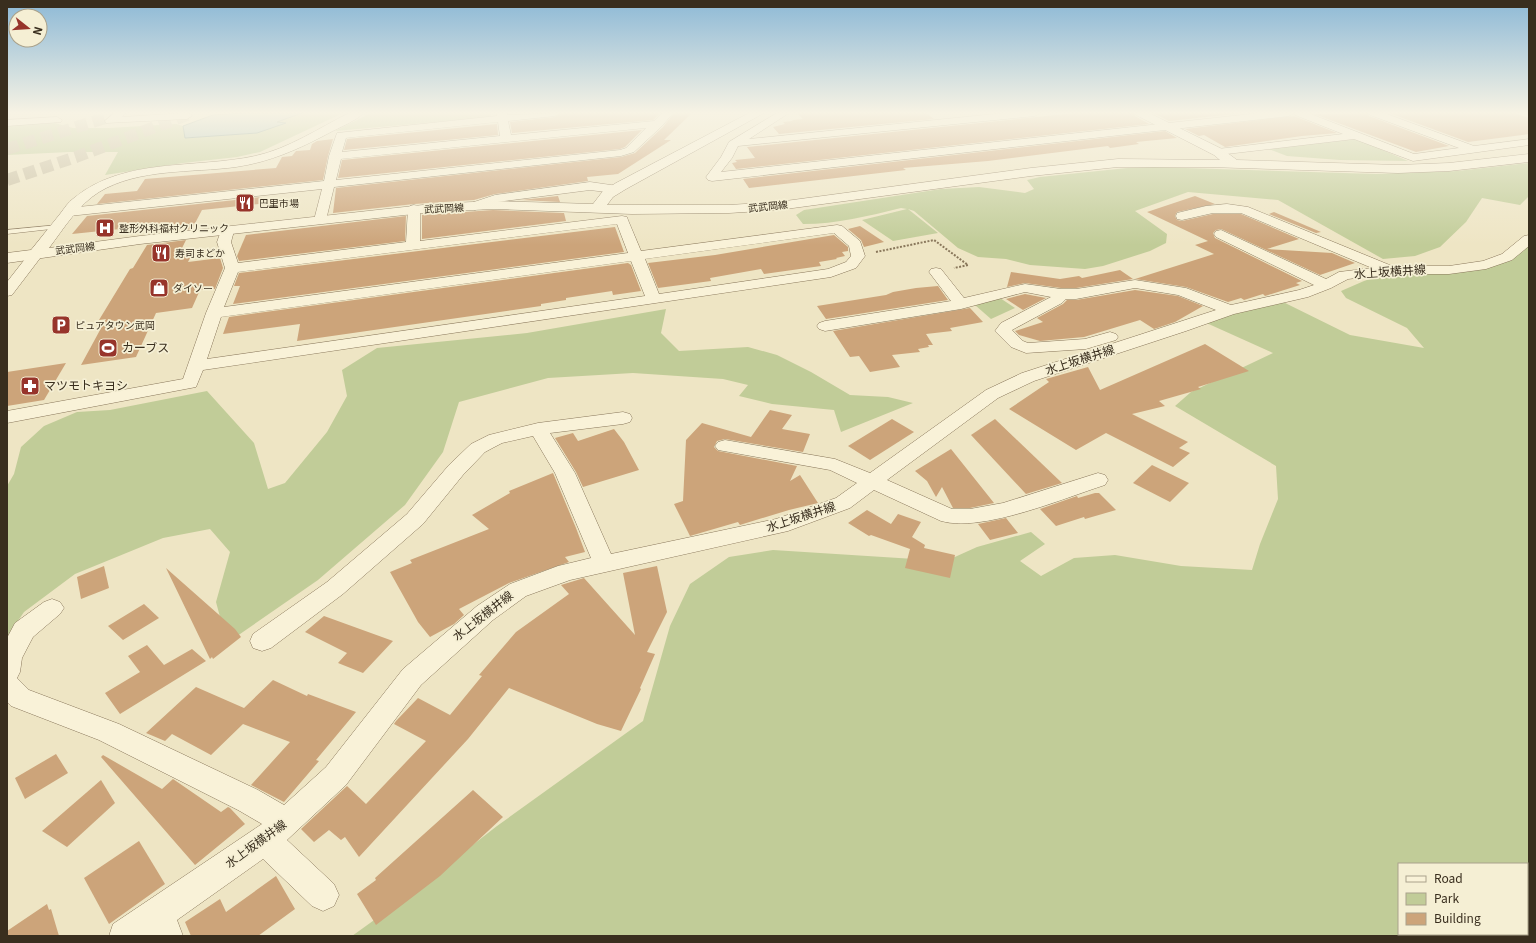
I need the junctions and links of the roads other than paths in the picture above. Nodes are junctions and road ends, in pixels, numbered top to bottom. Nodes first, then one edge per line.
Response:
1 (264, 157) edge
2 (335, 157) edge
3 (584, 157) edge
4 (674, 157) edge
5 (726, 157) edge
6 (891, 157) edge
7 (1225, 157) edge
8 (1529, 158) edge
9 (1233, 163) junction
10 (327, 184) junction
11 (614, 189) junction
12 (476, 206) junction
13 (597, 208) junction
14 (414, 209) junction
15 (70, 212) junction
16 (1182, 216) dead end
17 (320, 220) junction
18 (58, 227) junction
19 (227, 231) junction
20 (7, 232) edge
21 (1221, 234) dead end
22 (1529, 239) edge
23 (413, 245) junction
24 (37, 253) junction
25 (636, 256) junction
26 (7, 258) edge
27 (232, 268) junction
28 (1390, 270) junction
29 (936, 272) road end
30 (1326, 285) junction
31 (7, 292) edge
32 (1061, 294) junction
33 (653, 298) junction
34 (961, 304) junction
35 (1230, 310) junction
36 (214, 312) junction
37 (825, 326) dead end
38 (1180, 328) junction
39 (195, 366) junction
40 (7, 417) edge
41 (623, 418) dead end
42 (538, 429) junction
43 (725, 446) dead end
44 (1098, 480) dead end
45 (873, 481) junction
46 (604, 563) junction
47 (52, 608) dead end
48 (262, 641) dead end
49 (7, 672) edge
50 (7, 685) edge
51 (276, 831) junction
52 (323, 895) dead end
53 (163, 924) edge
54 (125, 936) edge

1 - 15 street
2 - 10 street
3 - 10 street
4 - 11 street
5 - 6 street
7 - 9 street
8 - 9 street, 武武岡線
9 - 13 street, 武武岡線
10 - 15 street
10 - 17 street
11 - 12 street
11 - 13 street
12 - 13 street, 武武岡線
12 - 14 street, 武武岡線
14 - 17 street, 武武岡線
14 - 23 street
15 - 18 street
16 - 28 street
17 - 19 street, 武武岡線
18 - 20 lane
18 - 24 street
19 - 24 street, 武武岡線
19 - 27 street
21 - 30 street
22 - 28 street, 水上坂横井線
23 - 25 street
23 - 27 street
24 - 26 street, 武武岡線
24 - 31 street
25 - 33 street
25 - 33 street
25 - 36 street
27 - 36 street
28 - 30 street, 水上坂横井線
29 - 34 street
30 - 35 street, 水上坂横井線
32 - 34 street
32 - 35 street
32 - 38 street
33 - 39 street
34 - 37 street
35 - 38 street, 水上坂横井線
36 - 39 street
38 - 45 street, 水上坂横井線
39 - 40 street
41 - 42 street
42 - 46 street
42 - 48 street
43 - 45 street
44 - 45 street
45 - 46 street, 水上坂横井線
46 - 51 street, 水上坂横井線
47 - 49 street
50 - 51 street
51 - 52 street
51 - 53 street, 水上坂横井線
53 - 54 street, 水上坂横井線

